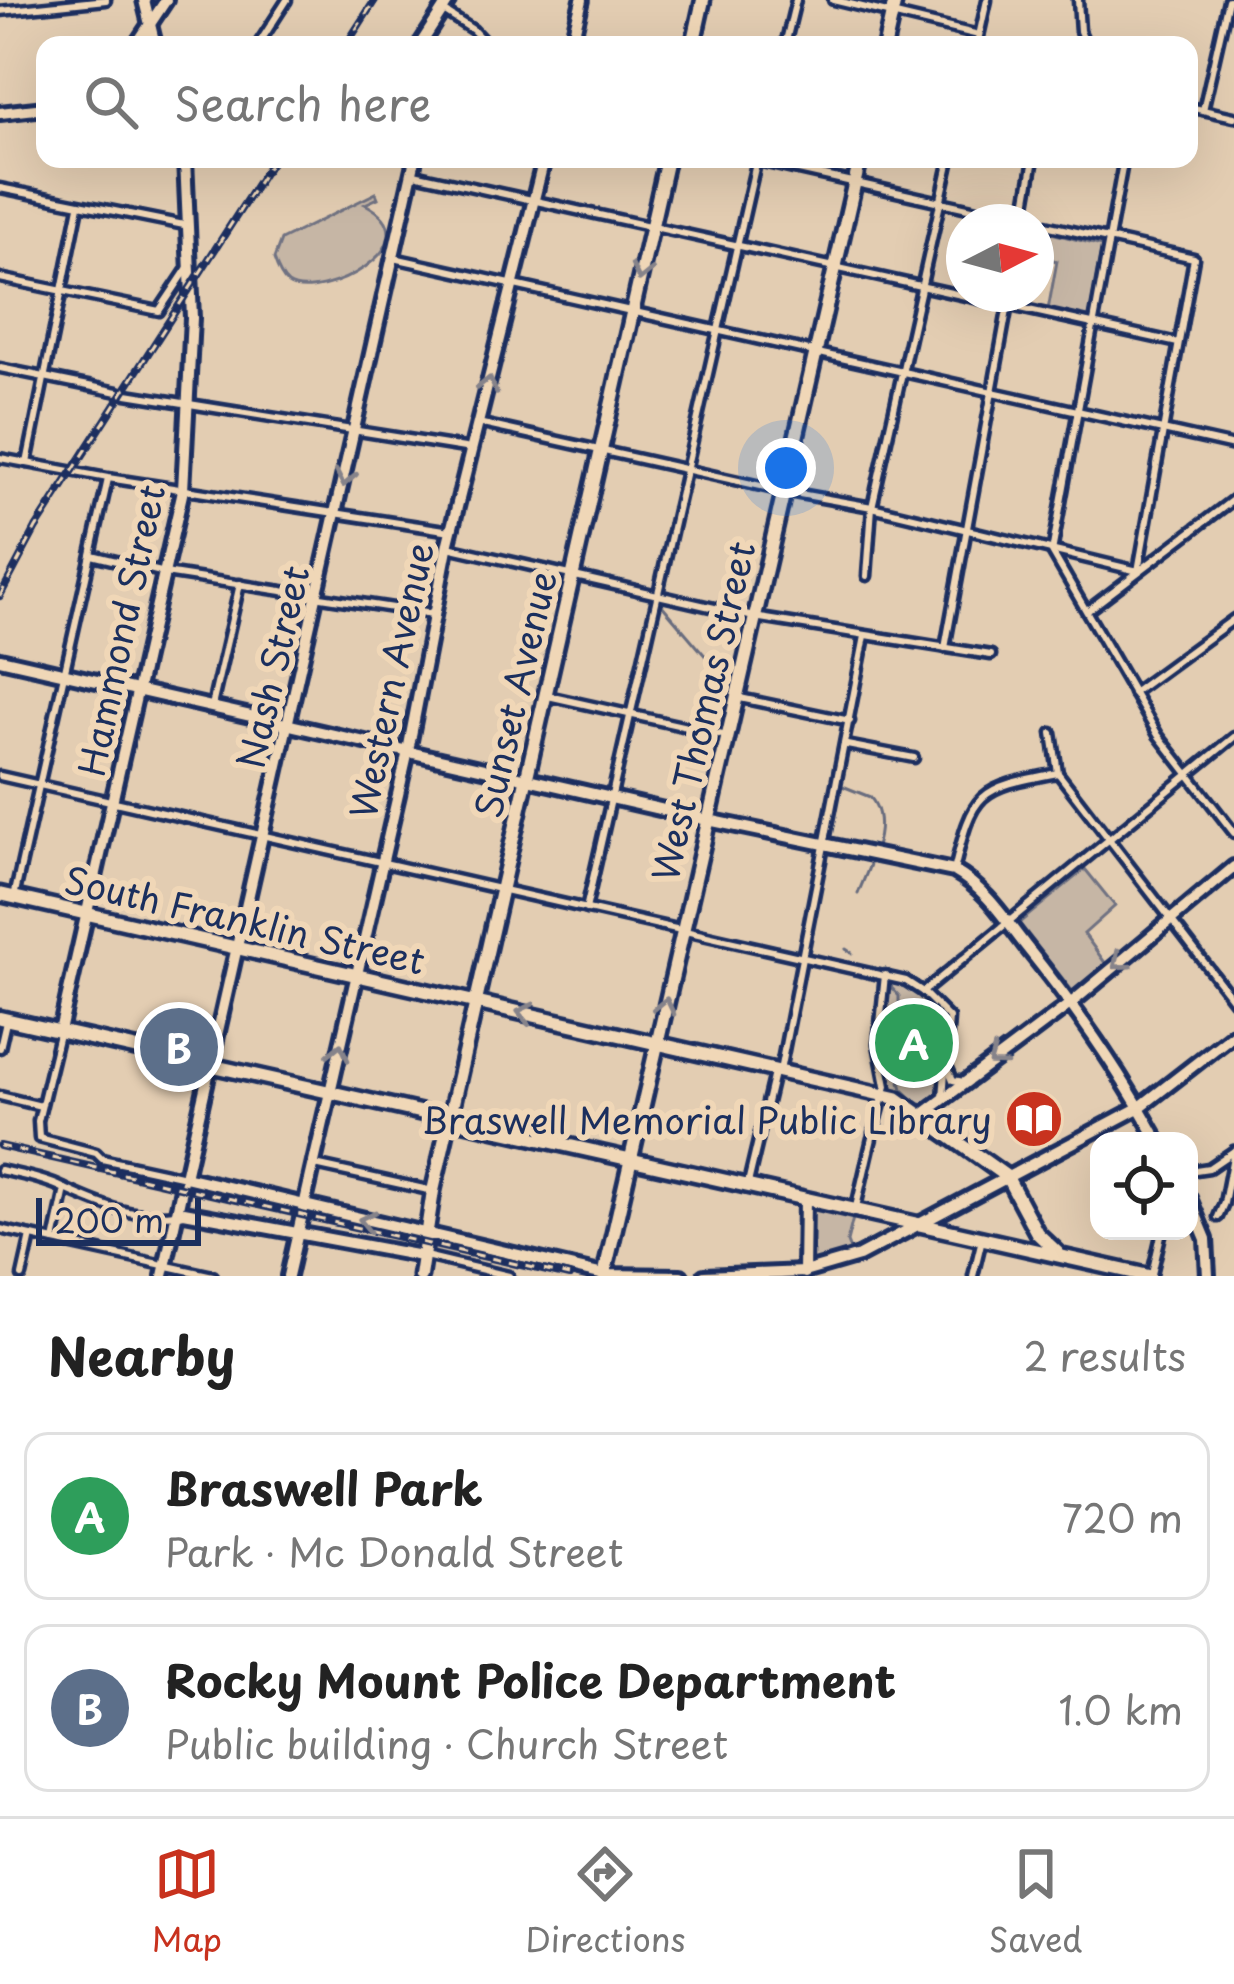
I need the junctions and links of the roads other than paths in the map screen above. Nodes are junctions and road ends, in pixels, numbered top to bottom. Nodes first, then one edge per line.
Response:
1 (106, 0) edge
2 (144, 0) edge
3 (166, 0) edge
4 (287, 0) edge
5 (582, 0) edge
6 (703, 0) edge
7 (796, 0) edge
8 (833, 0) edge
9 (987, 0) edge
10 (1078, 0) edge
11 (1228, 0) edge
12 (446, 5) edge
13 (893, 7) edge
14 (0, 11) edge
15 (150, 26) junction
16 (980, 34) joint
17 (143, 36) edge
18 (153, 36) edge
19 (264, 36) edge
20 (426, 36) edge
21 (479, 36) edge
22 (573, 36) edge
23 (695, 36) edge
24 (787, 36) edge
25 (1082, 36) edge
26 (36, 108) edge
27 (1198, 109) edge
28 (1203, 110) junction
29 (0, 112) edge
30 (1234, 117) edge
31 (186, 168) edge
32 (414, 168) edge
33 (542, 168) edge
34 (665, 168) edge
35 (752, 168) edge
36 (789, 168) edge
37 (858, 168) edge
38 (948, 168) edge
39 (1033, 168) edge
40 (1122, 168) edge
41 (414, 174) junction
42 (855, 183) junction
43 (0, 188) edge
44 (534, 200) junction
45 (940, 202) junction
46 (949, 204) edge
47 (1030, 204) edge
48 (80, 206) junction
49 (189, 226) junction
50 (651, 226) junction
51 (1054, 227) edge
52 (1109, 239) junction
53 (737, 245) junction
54 (394, 258) junction
55 (190, 264) junction
56 (835, 267) junction
57 (0, 278) edge
58 (513, 286) junction
59 (921, 289) junction
60 (62, 292) junction
61 (946, 294) edge
62 (1006, 312) edge
63 (1030, 312) edge
64 (631, 313) junction
65 (1093, 326) junction
66 (717, 331) junction
67 (1179, 343) junction
68 (814, 354) junction
69 (0, 368) edge
70 (901, 373) junction
71 (44, 377) junction
72 (992, 392) junction
73 (188, 404) junction
74 (1077, 412) junction
75 (478, 423) junction
76 (356, 430) junction
77 (1163, 430) junction
78 (1234, 446) edge
79 (471, 448) junction
80 (600, 450) junction
81 (0, 458) edge
82 (27, 463) junction
83 (686, 470) junction
84 (108, 478) junction
85 (184, 490) junction
86 (783, 491) junction
87 (1234, 499) edge
88 (872, 507) junction
89 (337, 514) junction
90 (451, 531) junction
91 (966, 531) junction
92 (448, 547) junction
93 (1052, 551) junction
94 (92, 555) junction
95 (1138, 571) junction
96 (165, 573) junction
97 (572, 575) junction
98 (867, 576) dead end
99 (240, 584) junction
100 (657, 595) junction
101 (319, 596) junction
102 (1087, 611) junction
103 (436, 615) junction
104 (754, 617) junction
105 (1234, 619) edge
106 (866, 636) junction
107 (945, 648) junction
108 (992, 655) dead end
109 (0, 659) edge
110 (65, 673) junction
111 (138, 689) junction
112 (1133, 693) junction
113 (545, 696) junction
114 (736, 697) junction
115 (212, 706) junction
116 (630, 714) junction
117 (850, 721) junction
118 (290, 724) junction
119 (1052, 733) dead end
120 (728, 736) junction
121 (1234, 737) edge
122 (847, 745) junction
123 (408, 751) junction
124 (914, 758) dead end
125 (1058, 773) junction
126 (1187, 773) junction
127 (0, 776) edge
128 (527, 778) junction
129 (40, 784) junction
130 (611, 797) junction
131 (113, 801) junction
132 (708, 820) junction
133 (1234, 833) edge
134 (263, 836) junction
135 (1109, 839) junction
136 (825, 842) junction
137 (383, 862) junction
138 (1234, 867) edge
139 (954, 871) junction
140 (501, 889) junction
141 (7, 896) edge
142 (586, 909) junction
143 (87, 913) junction
144 (1171, 920) junction
145 (1009, 924) junction
146 (682, 929) junction
147 (238, 948) junction
148 (803, 958) junction
149 (356, 975) junction
150 (885, 975) junction
151 (923, 992) junction
152 (1234, 1001) edge
153 (477, 1002) junction
154 (1070, 1004) junction
155 (3, 1019) edge
156 (60, 1031) junction
157 (1234, 1034) edge
158 (656, 1042) junction
159 (0, 1048) edge
160 (946, 1059) junction
161 (212, 1065) junction
162 (777, 1070) junction
163 (964, 1082) junction
164 (331, 1093) junction
165 (884, 1094) junction
166 (0, 1096) edge
167 (943, 1098) junction
168 (41, 1106) junction
169 (1140, 1107) junction
170 (922, 1115) junction
171 (449, 1119) junction
172 (1153, 1132) edge
173 (1234, 1150) edge
174 (628, 1161) junction
175 (315, 1165) junction
176 (0, 1170) edge
177 (1198, 1170) edge
178 (1007, 1177) junction
179 (1231, 1182) edge
180 (184, 1183) junction
181 (747, 1186) junction
182 (65, 1189) junction
183 (433, 1191) junction
184 (805, 1199) junction
185 (855, 1210) junction
186 (303, 1211) junction
187 (176, 1214) junction
188 (1218, 1217) dead end
189 (1198, 1218) edge
190 (918, 1225) junction
191 (0, 1229) edge
192 (298, 1232) junction
193 (1037, 1234) junction
194 (31, 1236) junction
195 (54, 1240) junction
196 (986, 1240) junction
197 (1160, 1240) edge
198 (423, 1244) junction
199 (1070, 1259) junction
200 (164, 1270) edge
201 (1092, 1270) edge
202 (764, 1274) edge
203 (804, 1274) edge
204 (604, 1275) edge
205 (22, 1276) edge
206 (213, 1276) edge
207 (288, 1276) edge
208 (420, 1276) edge
209 (509, 1276) edge
210 (681, 1276) edge
211 (704, 1276) edge
212 (974, 1276) edge
213 (1150, 1276) edge
214 (1208, 1276) edge

1 - 14 street
2 - 15 street
3 - 15 street
4 - 19 street
5 - 22 street
6 - 23 main road
7 - 24 street
8 - 13 street
9 - 16 street
10 - 25 street
11 - 28 street
12 - 20 street
12 - 21 street
13 - 16 street
15 - 17 street
15 - 18 street
26 - 29 street
27 - 28 street
28 - 30 street
31 - 49 street, Hammond Street
32 - 41 street, Nash Street
33 - 44 street, Western Avenue
34 - 50 main road, Sunset Avenue
35 - 53 street
36 - 42 street
37 - 42 main road, West Thomas Street
38 - 45 street
39 - 47 street
40 - 52 street
41 - 44 street
41 - 54 street, Nash Street
42 - 45 street
42 - 56 main road, West Thomas Street
43 - 48 street
44 - 50 street
44 - 58 street, Western Avenue
45 - 46 street
45 - 59 street
48 - 49 street
48 - 60 street
49 - 55 street, Hammond Street
50 - 53 street
50 -> 64 main road, Sunset Avenue
51 - 52 street
52 - 65 street
52 - 67 street
53 - 56 street
53 - 66 street
54 - 58 street
54 - 76 street, Nash Street
55 - 60 street
55 - 73 street, Hammond Street
56 - 59 street
56 - 68 main road, West Thomas Street
57 - 60 street
58 - 64 street
75 -> 58 street, Western Avenue
59 - 61 street
59 - 70 street
60 - 71 street
62 - 72 street
63 - 65 street
64 - 66 street
64 - 80 main road, Sunset Avenue
65 - 67 street
65 - 74 street
66 - 68 street
66 - 83 street
67 - 77 street
68 - 70 street
68 - 86 main road, West Thomas Street
69 - 71 street
70 - 72 street
70 - 88 street
71 - 73 street
71 - 82 street
72 - 74 street
72 - 91 street
73 - 76 street
73 - 85 street, Hammond Street
74 - 77 street
74 - 93 street
75 - 79 street, Western Avenue
75 - 80 street
76 - 79 street
76 -> 89 street, Nash Street
77 - 78 street
77 - 95 street
79 - 90 street, Western Avenue
80 - 83 street
80 - 97 main road, Sunset Avenue
81 - 82 street
82 - 84 street
83 - 86 street
83 - 100 street
84 - 85 street
84 - 94 street
85 - 89 street
85 - 96 street, Hammond Street
86 - 88 street
86 - 104 main road, West Thomas Street
87 - 95 street
88 - 91 street
88 - 98 street
89 - 90 street
89 - 101 street, Nash Street
90 - 92 street, Western Avenue
91 - 93 street
91 - 107 street
92 - 97 street
92 - 103 street, Western Avenue
93 - 95 street
93 - 102 street
94 - 96 street
94 - 110 street
95 - 102 street
96 - 99 street
96 - 111 street, Hammond Street
97 - 100 street
97 - 113 main road, Sunset Avenue
99 - 101 street
99 - 115 street
100 - 104 street
100 - 116 street
101 - 103 street
101 - 118 street, Nash Street
102 - 112 street
103 - 123 street, Western Avenue
104 - 106 street
104 - 114 main road, West Thomas Street
105 - 112 street
106 - 107 street
106 - 117 street
107 - 108 street
109 - 110 street
110 - 111 street
110 - 129 street
111 - 115 street
111 - 131 street, Hammond Street
112 - 126 street
113 - 116 street
113 - 128 main road, Sunset Avenue
114 - 117 street
114 - 120 main road, West Thomas Street
115 - 118 street
116 - 120 street
116 - 130 street
117 - 122 street
118 - 123 street
118 - 134 street, Nash Street
119 - 125 street
120 - 132 main road, West Thomas Street
121 - 126 street
122 - 124 street
122 - 136 street
123 - 128 street
123 - 137 street, Western Avenue
125 - 135 street
125 - 139 street
126 - 133 street
126 - 135 street
127 - 129 street
128 - 130 street
128 - 140 main road, Sunset Avenue
129 - 131 street
129 - 141 street
130 - 132 street
130 - 142 street
131 - 134 street
131 - 143 street, Hammond Street
132 - 136 street
132 - 146 main road, West Thomas Street
134 - 137 street
134 - 147 street, Nash Street
135 - 144 street
135 - 145 street
136 - 139 street
136 - 148 street
137 - 140 street
137 - 149 street, Western Avenue
138 - 144 street
139 - 145 street
140 - 142 street
140 - 153 main road, Sunset Avenue
141 - 143 main road, South Franklin Street
142 - 146 street
143 - 147 main road, South Franklin Street
143 - 156 street, Hammond Street
144 - 152 street
144 -> 154 street
145 - 151 street
145 - 154 street
146 - 148 street
158 -> 146 main road, West Thomas Street
147 - 149 main road, South Franklin Street
147 - 161 street, Nash Street
148 - 150 street
148 - 162 street
149 - 153 main road, South Franklin Street
164 -> 149 street, Western Avenue
150 - 151 street
150 - 165 street
151 - 160 street
158 -> 153 main road, South Franklin Street
153 - 171 main road, Sunset Avenue
154 -> 163 street
154 - 169 street
155 - 156 main road
155 - 159 street
156 - 161 main road
156 - 168 street, Hammond Street
157 - 169 street
158 - 162 main road, South Franklin Street
158 - 174 main road, West Thomas Street
160 - 163 street
160 - 167 street
161 - 164 main road
161 - 180 street, Nash Street
162 - 165 main road, South Franklin Street
162 - 181 street
163 - 167 street
164 - 171 main road
164 - 175 street, Western Avenue
165 - 170 main road, South Franklin Street
165 - 185 street
166 - 168 street
167 - 170 street
168 - 180 street
169 - 172 street
169 - 178 street
170 - 178 main road, South Franklin Street
171 - 174 main road
171 - 183 main road, Sunset Avenue
173 - 177 street
173 - 179 street
174 - 181 main road
174 - 204 main road, West Thomas Street
175 - 183 street
175 - 186 street, Western Avenue
176 - 182 street
178 - 190 street
178 - 193 main road
179 - 188 street
180 - 186 street
180 - 187 street, Nash Street
181 - 184 main road
182 - 187 street
182 - 195 street
183 - 198 main road, Sunset Avenue
184 - 185 main road
184 - 203 street
185 - 190 main road
186 - 192 street, Western Avenue
198 -> 186 street
187 - 192 street
187 - 200 street, Nash Street
189 - 214 street
190 - 196 main road
190 - 203 street
191 - 194 street
192 - 198 street
192 - 207 street, Western Avenue
193 - 196 main road
193 - 199 main road
194 - 195 street
194 - 205 street
195 - 200 street
196 - 199 main road
196 - 212 street
197 - 213 street
198 - 204 street
198 - 208 main road, Sunset Avenue
198 - 209 street
199 - 201 main road
200 - 206 street
201 - 213 main road
202 - 203 street
202 - 211 street
204 - 210 street

